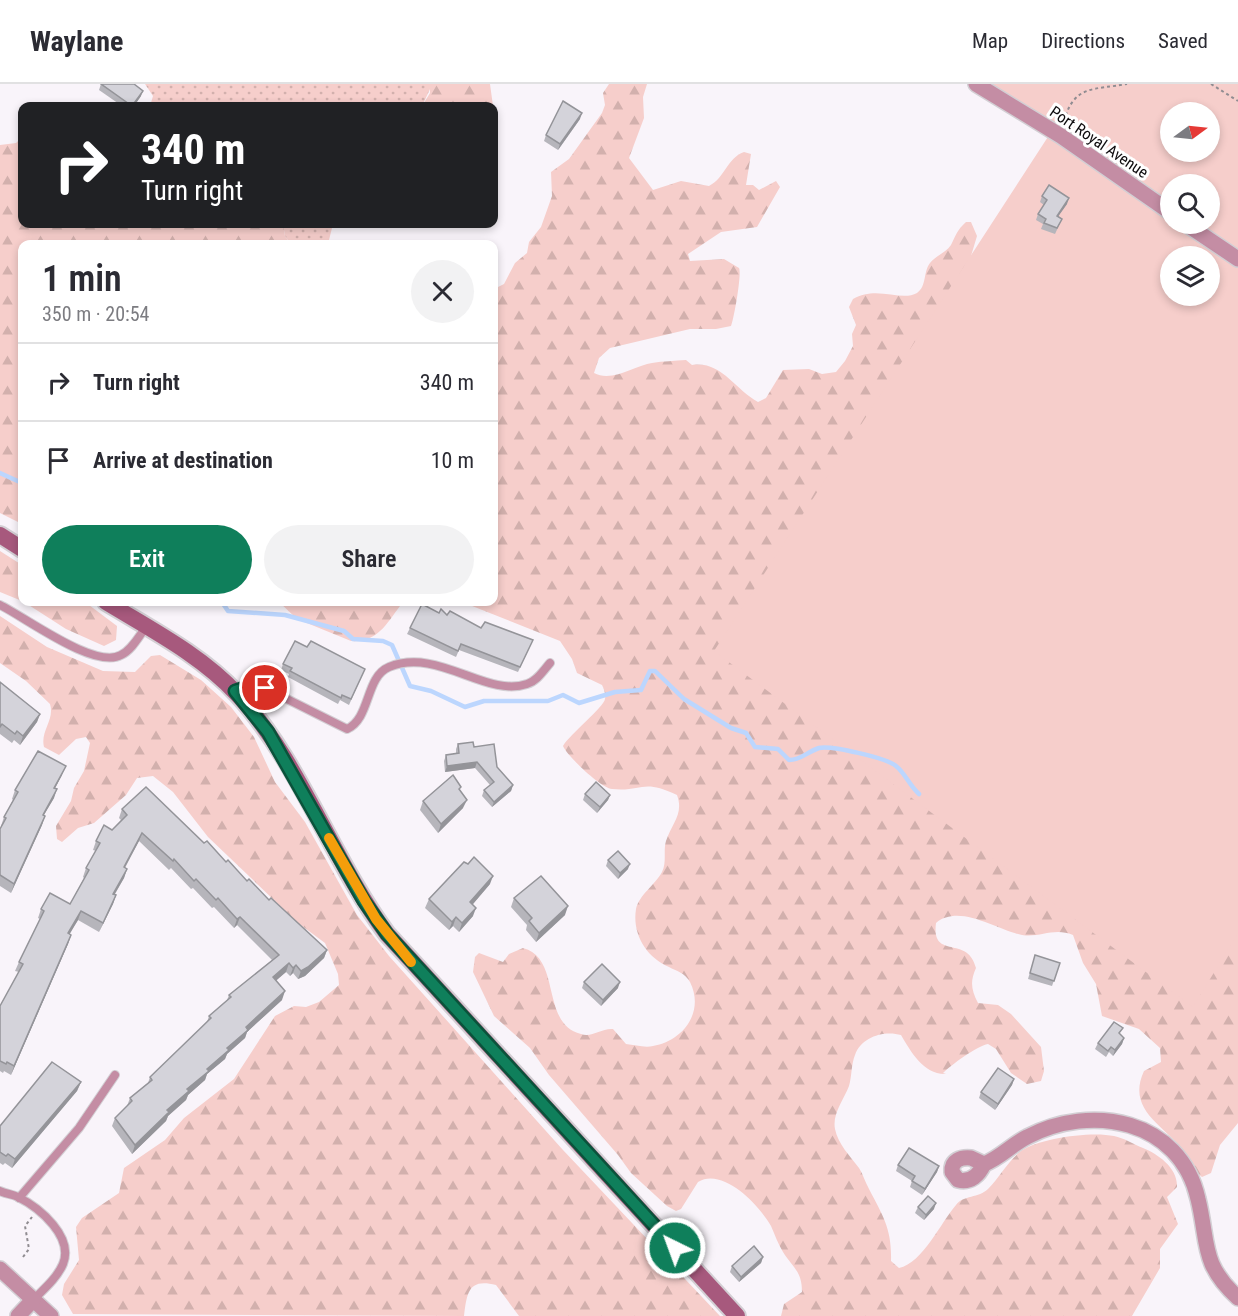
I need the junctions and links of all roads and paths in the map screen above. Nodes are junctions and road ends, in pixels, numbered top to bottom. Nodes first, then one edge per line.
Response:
1 (976, 84) edge
2 (1127, 84) edge
3 (1211, 84) edge
4 (1238, 101) edge
5 (1059, 135) junction
6 (1160, 205) edge
7 (1201, 234) edge
8 (1238, 259) edge
9 (0, 535) edge
10 (18, 546) edge
11 (0, 605) edge
12 (112, 606) edge
13 (146, 627) junction
14 (550, 663) dead end
15 (235, 691) junction
16 (115, 1075) dead end
17 (984, 1164) dead end
18 (0, 1191) edge
19 (19, 1198) junction
20 (31, 1217) dead end
21 (23, 1257) dead end
22 (0, 1269) edge
23 (1238, 1298) edge
24 (33, 1300) junction
25 (18, 1316) edge
26 (51, 1316) edge
27 (737, 1316) edge

1 - 5 street, Port Royal Avenue
2 - 5 path
3 - 4 path
5 - 6 street, Port Royal Avenue
7 - 8 street
9 - 10 main road
11 - 13 lane
12 - 13 main road
13 - 15 main road
14 - 15 lane
15 - 27 main road
16 - 19 lane
17 - 23 street
18 - 19 lane
19 - 24 lane
20 - 21 path
22 - 24 street
24 - 25 street
24 - 26 street

